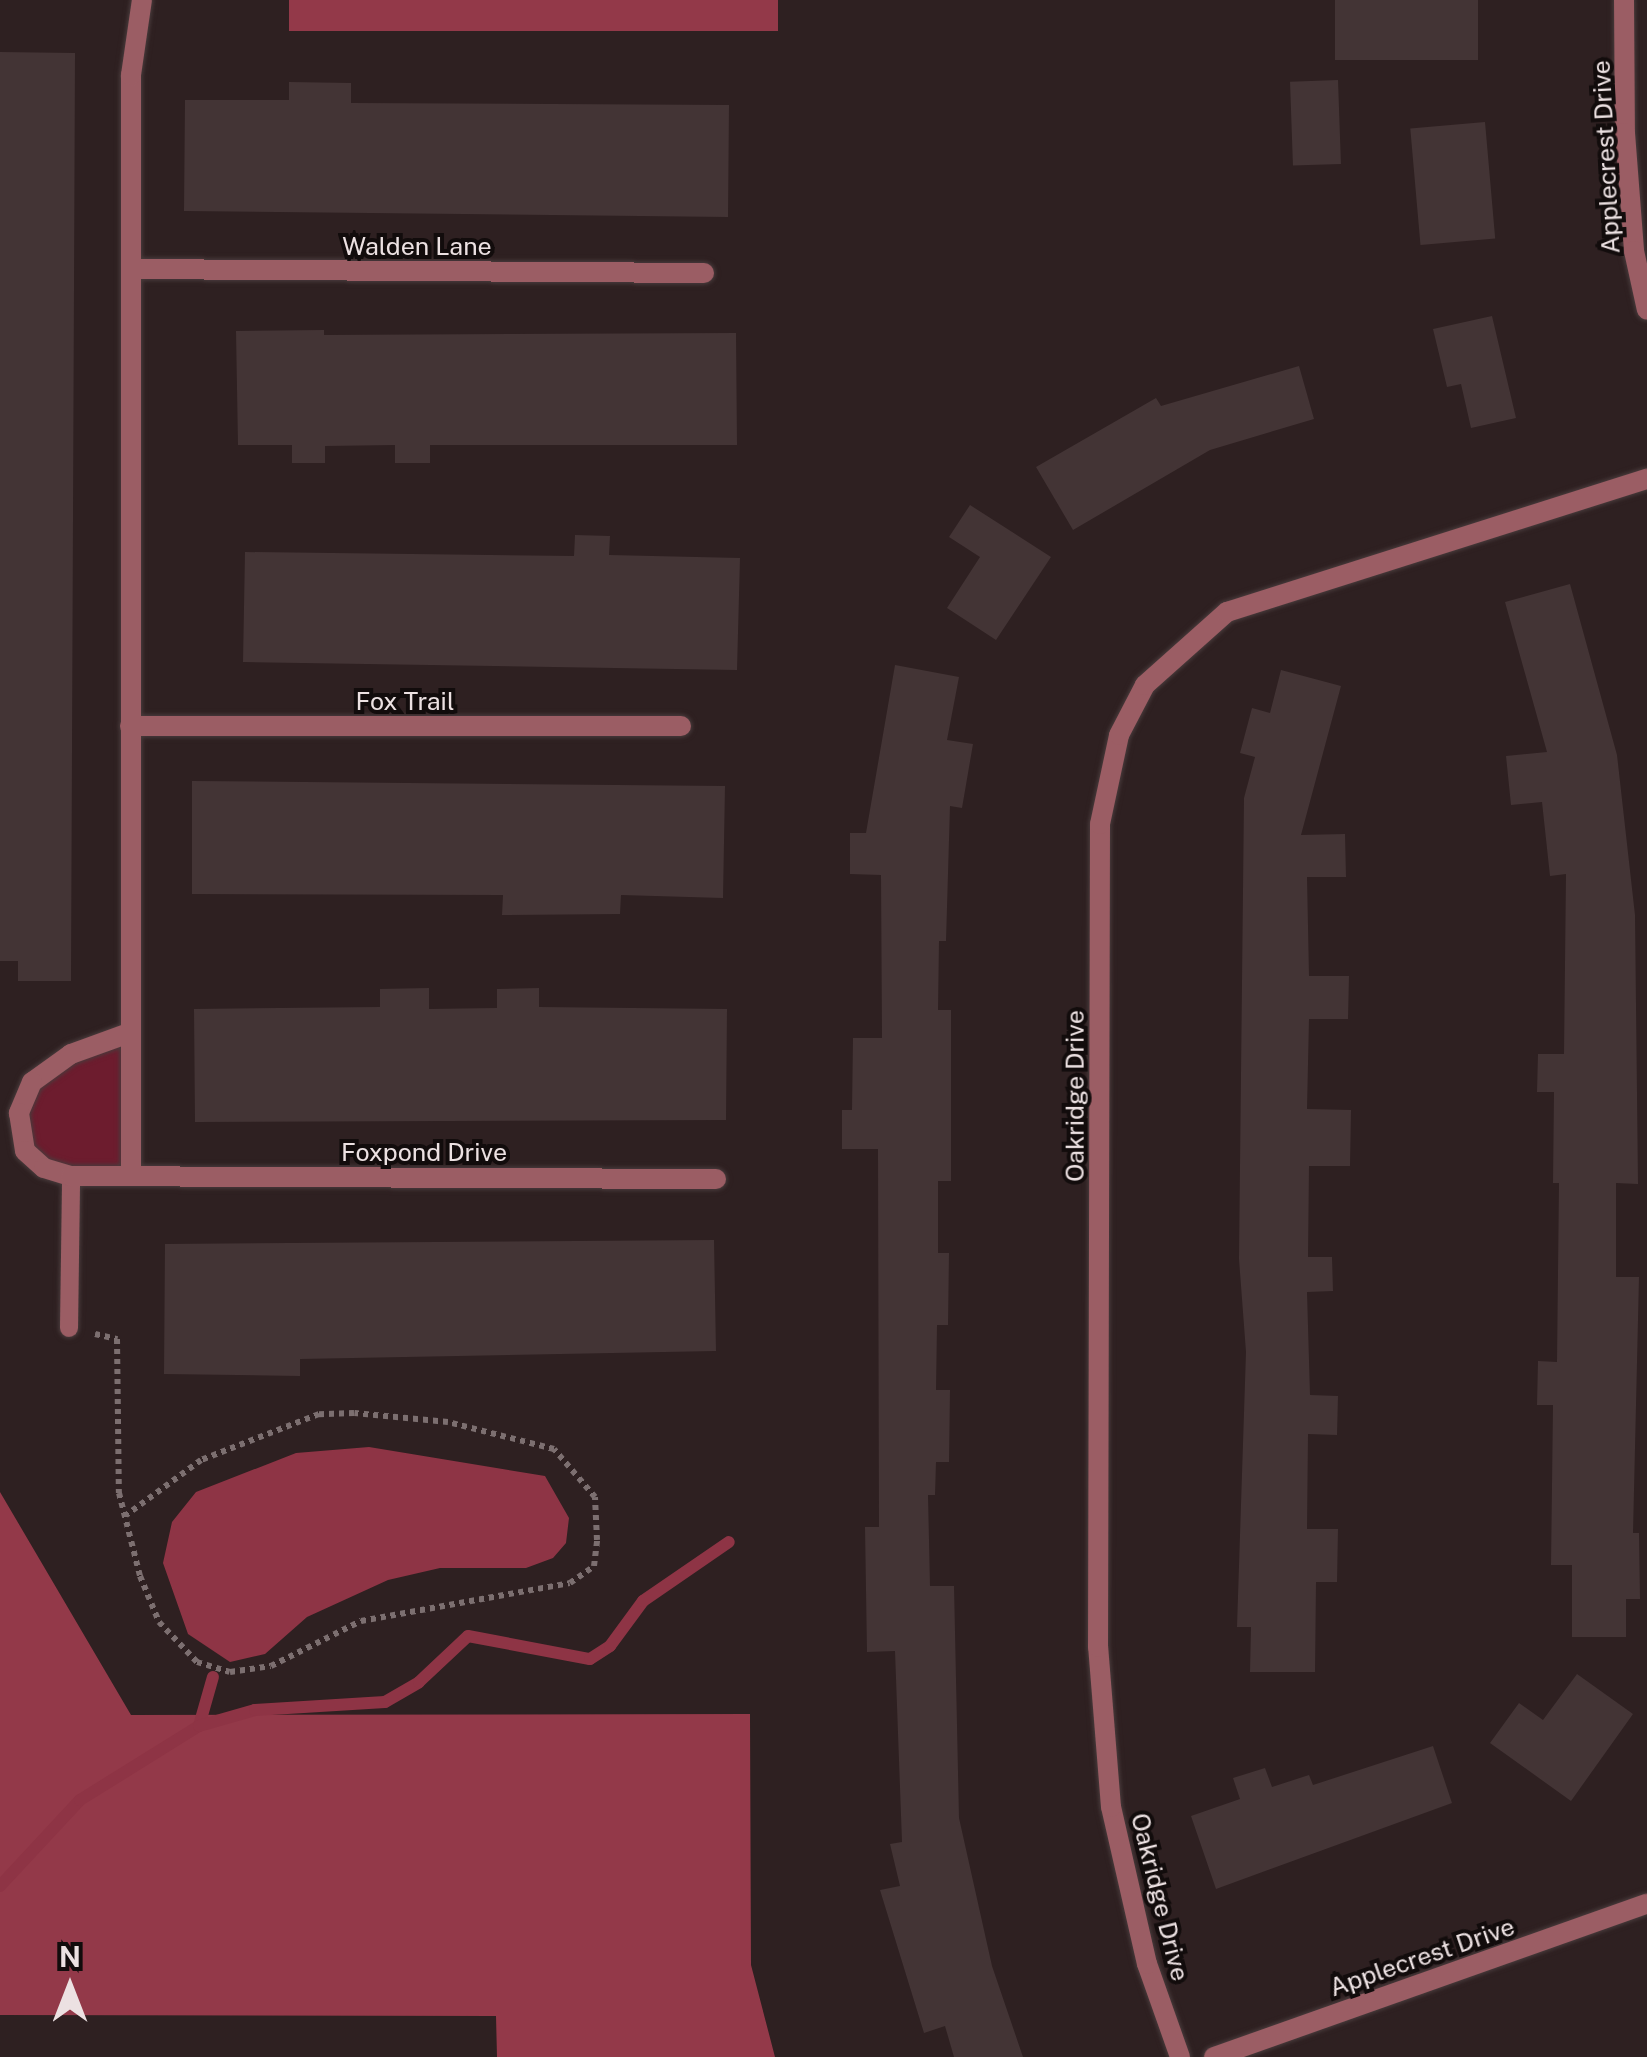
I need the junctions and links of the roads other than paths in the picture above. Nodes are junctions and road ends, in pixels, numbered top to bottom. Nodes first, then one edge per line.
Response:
1 (142, 0) edge
2 (1624, 0) edge
3 (130, 269) junction
4 (704, 272) dead end
5 (1647, 310) edge
6 (1647, 478) edge
7 (130, 726) junction
8 (681, 726) dead end
9 (130, 1033) junction
10 (71, 1176) junction
11 (131, 1176) junction
12 (716, 1179) dead end
13 (69, 1328) road end
14 (1647, 1904) edge
15 (1180, 2057) edge
16 (1214, 2057) edge

1 - 3 street
2 - 5 street, Applecrest Drive
3 - 4 street, Walden Lane
3 - 7 street
6 - 15 street, Oakridge Drive
7 - 8 street, Fox Trail
7 - 9 street
9 - 10 street
9 - 11 street
10 - 11 street, Foxpond Drive
10 - 13 lane
11 - 12 street, Foxpond Drive
14 - 16 street, Applecrest Drive

